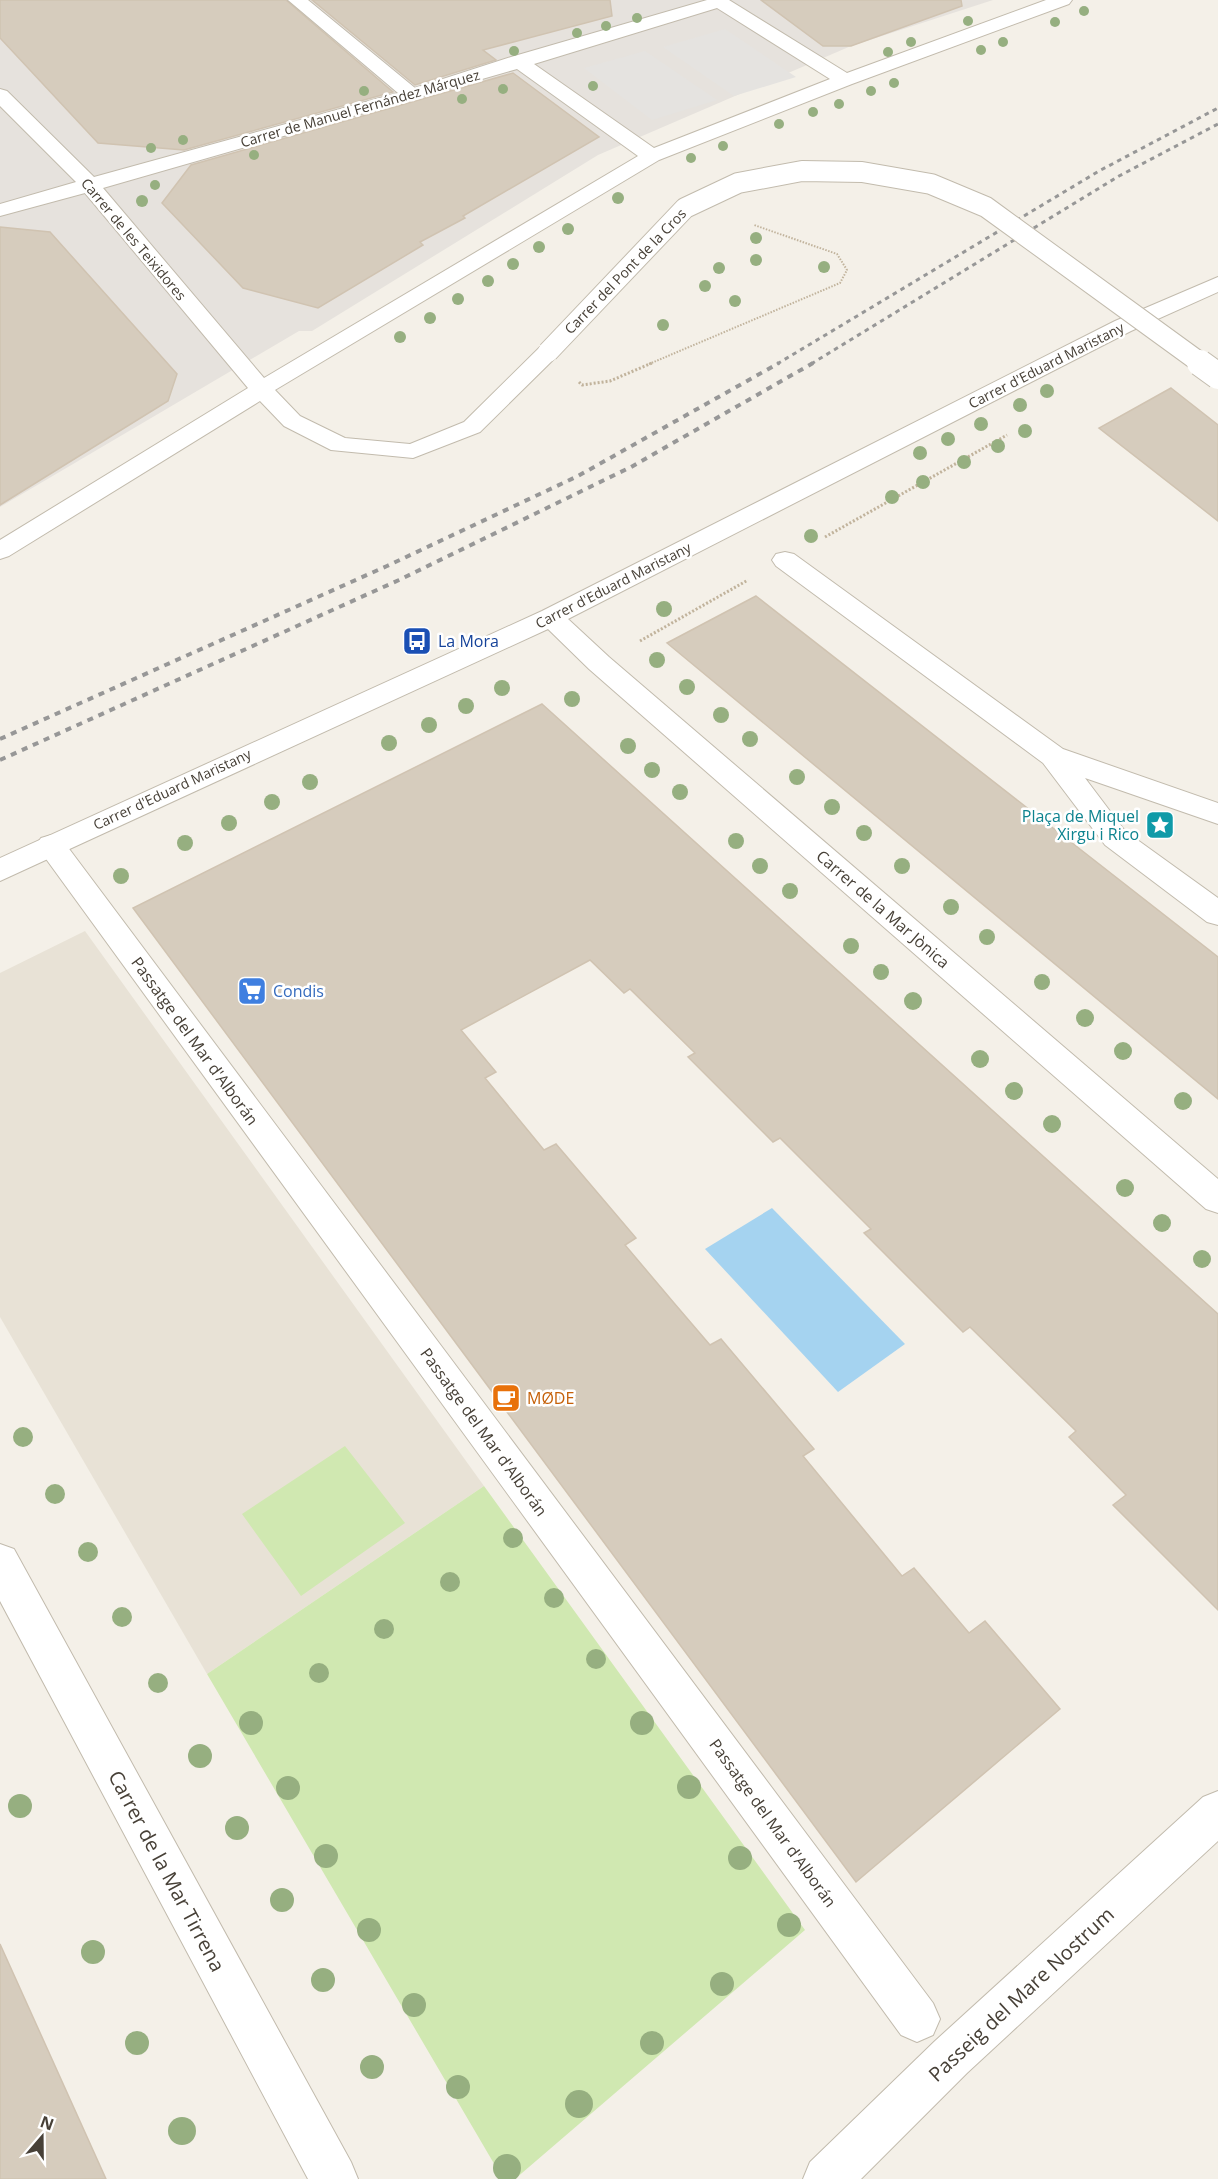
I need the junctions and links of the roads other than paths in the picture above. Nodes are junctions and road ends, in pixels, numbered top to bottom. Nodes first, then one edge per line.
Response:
1 (297, 0) edge
2 (1063, 0) edge
3 (718, 1) edge
4 (518, 61) junction
5 (845, 80) junction
6 (0, 95) edge
7 (412, 95) junction
8 (652, 156) junction
9 (89, 184) junction
10 (0, 210) edge
11 (1218, 284) edge
12 (1218, 376) edge
13 (261, 388) junction
14 (0, 551) edge
15 (785, 560) road end
16 (551, 617) junction
17 (1053, 756) junction
18 (1218, 814) edge
19 (51, 845) junction
20 (0, 870) edge
21 (1218, 914) edge
22 (1218, 1199) edge
23 (0, 1562) edge
24 (1218, 1812) edge
25 (917, 2019) dead end
26 (334, 2179) edge
27 (827, 2179) edge

1 - 7 street
2 - 5 street
3 - 4 street, Carrer de Manuel Fernández Márquez
3 - 5 street
4 - 7 street, Carrer de Manuel Fernández Márquez
4 - 8 street
5 - 8 street
6 - 9 street, Carrer de les Teixidores
7 - 9 street, Carrer de Manuel Fernández Márquez
8 - 13 street
9 - 10 street, Carrer de Manuel Fernández Márquez
9 - 13 street, Carrer de les Teixidores
11 - 16 street, Carrer d'Eduard Maristany
12 - 13 street, Carrer del Pont de la Cros, bridge
13 - 14 street
15 - 17 street
16 - 19 street, Carrer d'Eduard Maristany
16 - 22 street, Carrer de la Mar Jònica
17 - 18 street
17 - 21 street
19 - 20 street, Carrer d'Eduard Maristany
19 - 25 street, Passatge del Mar d'Alborán
23 - 26 street, Carrer de la Mar Tirrena
24 - 27 street, Passeig del Mare Nostrum

